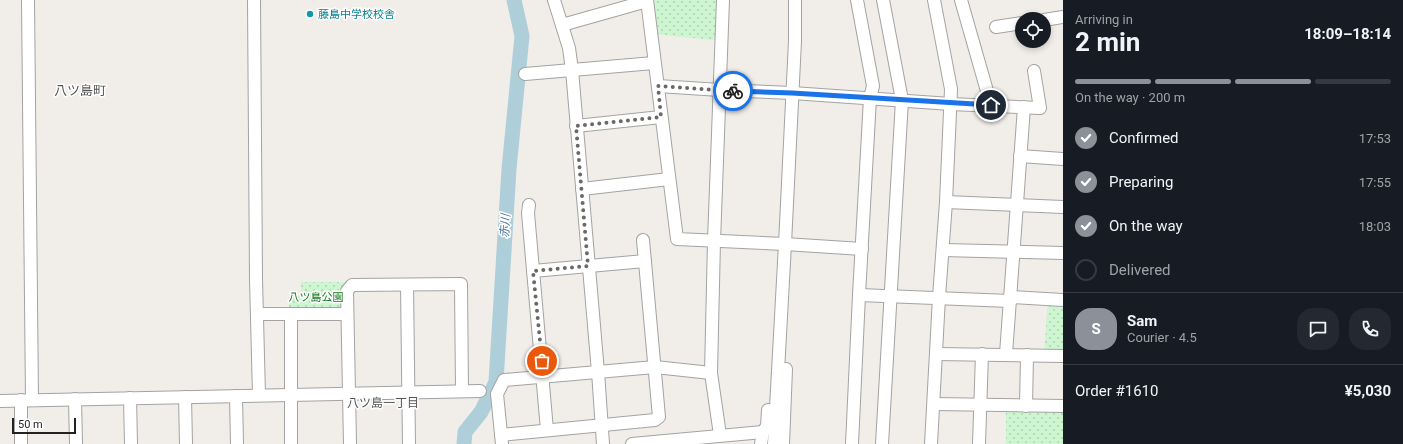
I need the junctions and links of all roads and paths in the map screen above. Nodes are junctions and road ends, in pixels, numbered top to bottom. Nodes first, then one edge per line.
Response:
1 (28, 0) edge
2 (254, 0) edge
3 (554, 0) edge
4 (647, 0) edge
5 (723, 0) edge
6 (795, 0) edge
7 (857, 0) edge
8 (884, 0) edge
9 (934, 0) edge
10 (961, 0) edge
11 (606, 6) edge
12 (1063, 17) edge
13 (1051, 19) edge
14 (1015, 24) edge
15 (562, 25) junction
16 (996, 27) dead end
17 (654, 63) junction
18 (572, 70) junction
19 (1034, 71) dead end
20 (525, 74) dead end
21 (658, 86) junction
22 (720, 90) junction
23 (792, 93) junction
24 (870, 98) junction
25 (902, 100) junction
26 (951, 104) junction
27 (991, 105) junction
28 (1024, 107) junction
29 (661, 117) junction
30 (576, 126) junction
31 (1020, 156) junction
32 (1063, 159) edge
33 (669, 179) junction
34 (582, 189) junction
35 (946, 202) junction
36 (529, 205) dead end
37 (1017, 205) junction
38 (1063, 207) edge
39 (643, 240) dead end
40 (714, 241) junction
41 (785, 244) junction
42 (862, 249) junction
43 (943, 250) junction
44 (1014, 252) junction
45 (1063, 253) edge
46 (645, 261) junction
47 (588, 266) junction
48 (533, 271) junction
49 (784, 273) junction
50 (407, 285) junction
51 (859, 295) junction
52 (891, 296) junction
53 (939, 297) junction
54 (1010, 299) junction
55 (1063, 300) edge
56 (257, 314) junction
57 (291, 314) junction
58 (347, 314) junction
59 (936, 354) junction
60 (982, 354) junction
61 (1006, 354) junction
62 (1027, 355) junction
63 (1063, 356) edge
64 (655, 367) junction
65 (598, 372) junction
66 (711, 373) junction
67 (543, 376) junction
68 (462, 391) junction
69 (480, 391) dead end
70 (409, 392) junction
71 (348, 394) junction
72 (291, 395) junction
73 (236, 396) junction
74 (259, 396) junction
75 (185, 397) junction
76 (130, 398) junction
77 (75, 399) junction
78 (26, 400) junction
79 (0, 401) edge
80 (934, 404) junction
81 (980, 405) junction
82 (1026, 406) junction
83 (1063, 406) edge
84 (601, 425) junction
85 (547, 430) junction
86 (720, 435) junction
87 (762, 438) edge
88 (501, 440) edge
89 (21, 444) edge
90 (76, 444) edge
91 (131, 444) edge
92 (186, 444) edge
93 (237, 444) edge
94 (292, 444) edge
95 (350, 444) edge
96 (409, 444) edge
97 (603, 444) edge
98 (632, 444) edge
99 (774, 444) edge
100 (783, 444) edge
101 (852, 444) edge
102 (882, 444) edge
103 (931, 444) edge
104 (979, 444) edge

1 - 78 street
2 - 56 street
3 - 15 street
4 - 11 street
4 - 17 street
5 - 22 street
6 - 23 street
7 - 24 street
8 - 25 street
9 - 26 street
10 - 27 street
11 - 15 street
12 - 13 street
14 - 16 street
15 - 18 street
17 - 18 street
17 - 21 street
18 - 20 street
18 - 30 street
19 - 28 street
21 - 22 street
21 - 29 street
22 - 23 street
22 - 40 street
23 - 24 street
23 - 41 street
24 - 25 street
24 - 42 street
25 - 26 street
25 - 52 street
26 - 27 street
26 - 35 street
27 - 28 street
28 - 31 street
29 - 30 street
29 - 33 street
30 - 34 street
31 - 32 street
31 - 37 street
33 - 34 street
33 - 40 street
34 - 47 street
35 - 37 street
35 - 43 street
36 - 48 street
37 - 38 street
37 - 44 street
39 - 46 street
40 - 41 street
40 - 66 street
41 - 42 street
41 - 49 street
42 - 51 street
43 - 44 street
43 - 53 street
44 - 45 street
44 - 54 street
46 - 47 street
46 - 64 street
47 - 48 street
47 - 65 street
48 - 67 street
49 - 87 street
49 - 99 street
49 - 100 street
50 - 58 street
50 - 68 street
50 - 70 street
51 - 52 street
51 - 101 street
52 - 53 street
52 - 102 street
53 - 54 street
53 - 59 street
54 - 55 street
54 - 61 street
56 - 57 street
56 - 74 street
57 - 58 street
57 - 72 street
58 - 71 street
59 - 60 street
59 - 80 street
60 - 61 street
60 - 81 street
61 - 62 street
62 - 63 street
62 - 82 street
64 - 65 street
64 - 66 street
64 - 84 street
65 - 67 street
65 - 84 street
66 - 86 street
67 - 85 street
67 - 88 street
68 - 69 street
68 - 70 street
70 - 71 street
70 - 96 street
71 - 72 street
71 - 95 street
72 - 74 street
72 - 94 street
73 - 74 street
73 - 75 street
73 - 93 street
75 - 76 street
75 - 92 street
76 - 77 street
76 - 91 street
77 - 78 street
77 - 90 street
78 - 79 street
78 - 89 street
80 - 81 street
80 - 103 street
81 - 82 street
81 - 104 street
82 - 83 street
84 - 85 street
84 - 97 street
85 - 88 street
86 - 87 street
86 - 98 street

